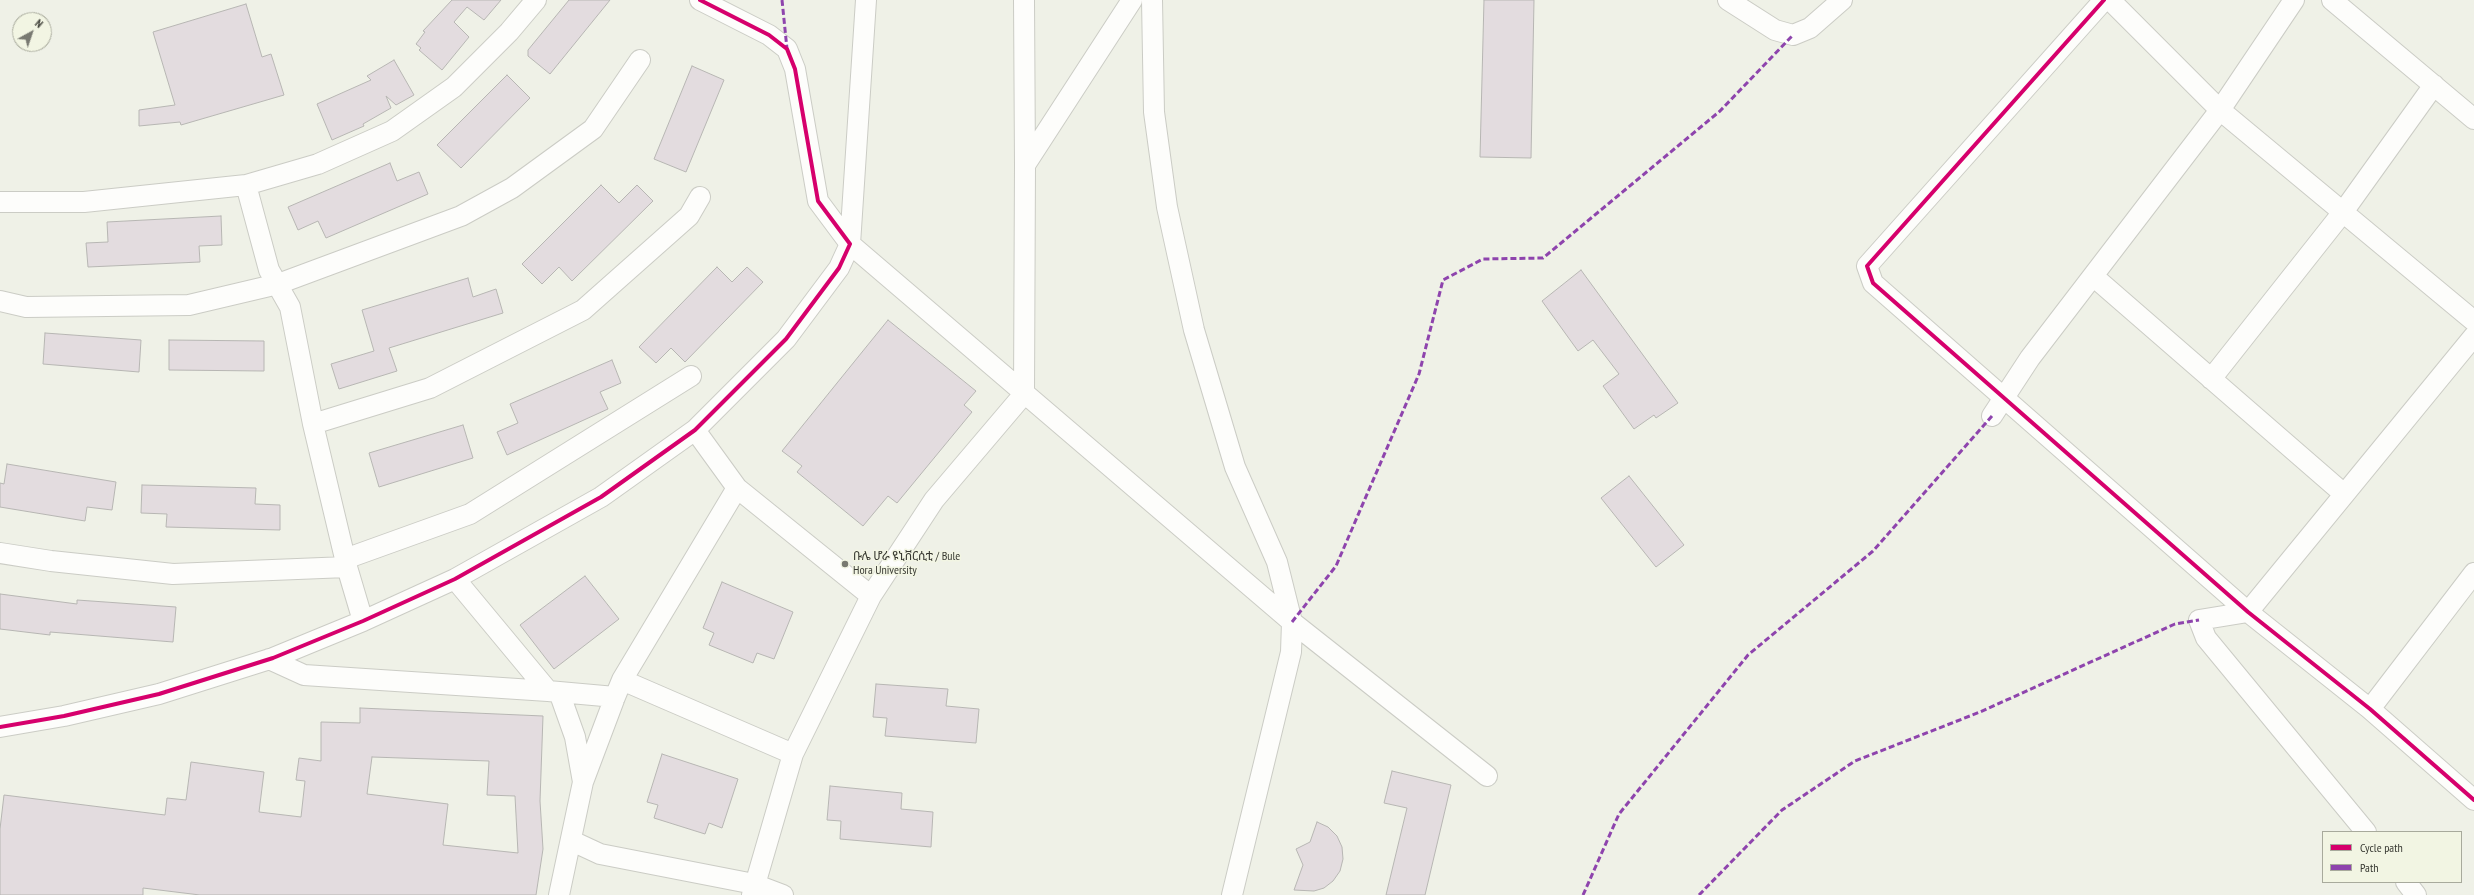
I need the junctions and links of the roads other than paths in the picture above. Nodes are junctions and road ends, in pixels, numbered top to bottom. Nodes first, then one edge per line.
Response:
1 (536, 0) edge
2 (700, 0) edge
3 (866, 0) edge
4 (1024, 0) edge
5 (1132, 0) edge
6 (1152, 0) edge
7 (1728, 0) edge
8 (1842, 0) edge
9 (2104, 0) edge
10 (2110, 0) edge
11 (2294, 0) edge
12 (2332, 0) edge
13 (640, 60) dead end
14 (2434, 85) junction
15 (2220, 110) junction
16 (2474, 119) edge
17 (1025, 164) junction
18 (246, 185) junction
19 (700, 197) dead end
20 (0, 202) edge
21 (2343, 212) junction
22 (850, 244) junction
23 (2093, 276) junction
24 (278, 284) junction
25 (0, 301) edge
26 (2474, 321) edge
27 (2474, 336) edge
28 (691, 376) dead end
29 (2212, 379) junction
30 (1024, 394) junction
31 (2004, 398) junction
32 (1992, 416) dead end
33 (313, 424) junction
34 (695, 430) junction
35 (737, 488) junction
36 (2344, 494) junction
37 (0, 554) edge
38 (346, 563) junction
39 (2474, 573) edge
40 (455, 580) junction
41 (871, 596) junction
42 (2248, 612) junction
43 (363, 621) junction
44 (1292, 622) junction
45 (269, 659) junction
46 (619, 688) junction
47 (553, 692) junction
48 (2370, 710) junction
49 (0, 727) edge
50 (793, 754) junction
51 (1487, 776) dead end
52 (584, 782) junction
53 (2474, 800) edge
54 (2365, 831) edge
55 (572, 840) junction
56 (2407, 883) edge
57 (753, 889) edge
58 (559, 895) edge
59 (783, 895) edge
60 (1232, 895) edge
61 (2416, 895) edge

1 - 18 street
2 - 22 street
3 - 22 street
4 - 17 street
5 - 17 street
6 - 44 street
7 - 8 street
9 - 31 street
10 - 15 street
11 - 15 street
12 - 14 street
13 - 24 street
14 - 16 street
14 - 21 street
15 - 21 street
15 - 23 street
17 - 30 street
18 - 20 street
18 - 24 street
19 - 33 street
21 - 26 street
21 - 29 street
22 - 30 street
22 - 34 street
23 - 29 street
23 - 31 street
24 - 25 street
24 - 33 street
27 - 36 street
28 - 38 street
29 - 36 street
30 - 41 street
30 - 44 street
31 - 32 street
31 - 42 street
33 - 38 street
34 - 35 street
34 - 40 street
35 - 41 street
35 - 46 street
36 - 42 street
37 - 38 street
38 - 43 street
39 - 48 street
40 - 43 street
40 - 47 street
41 - 50 street
42 - 48 street
42 - 54 street
43 - 45 street
44 - 51 street
44 - 60 street
45 - 47 street
45 - 49 street
46 - 47 street
46 - 50 street
46 - 52 street
47 - 52 street
48 - 53 street
50 - 57 street
52 - 55 street
55 - 57 street
55 - 58 street
56 - 61 street
57 - 59 street

